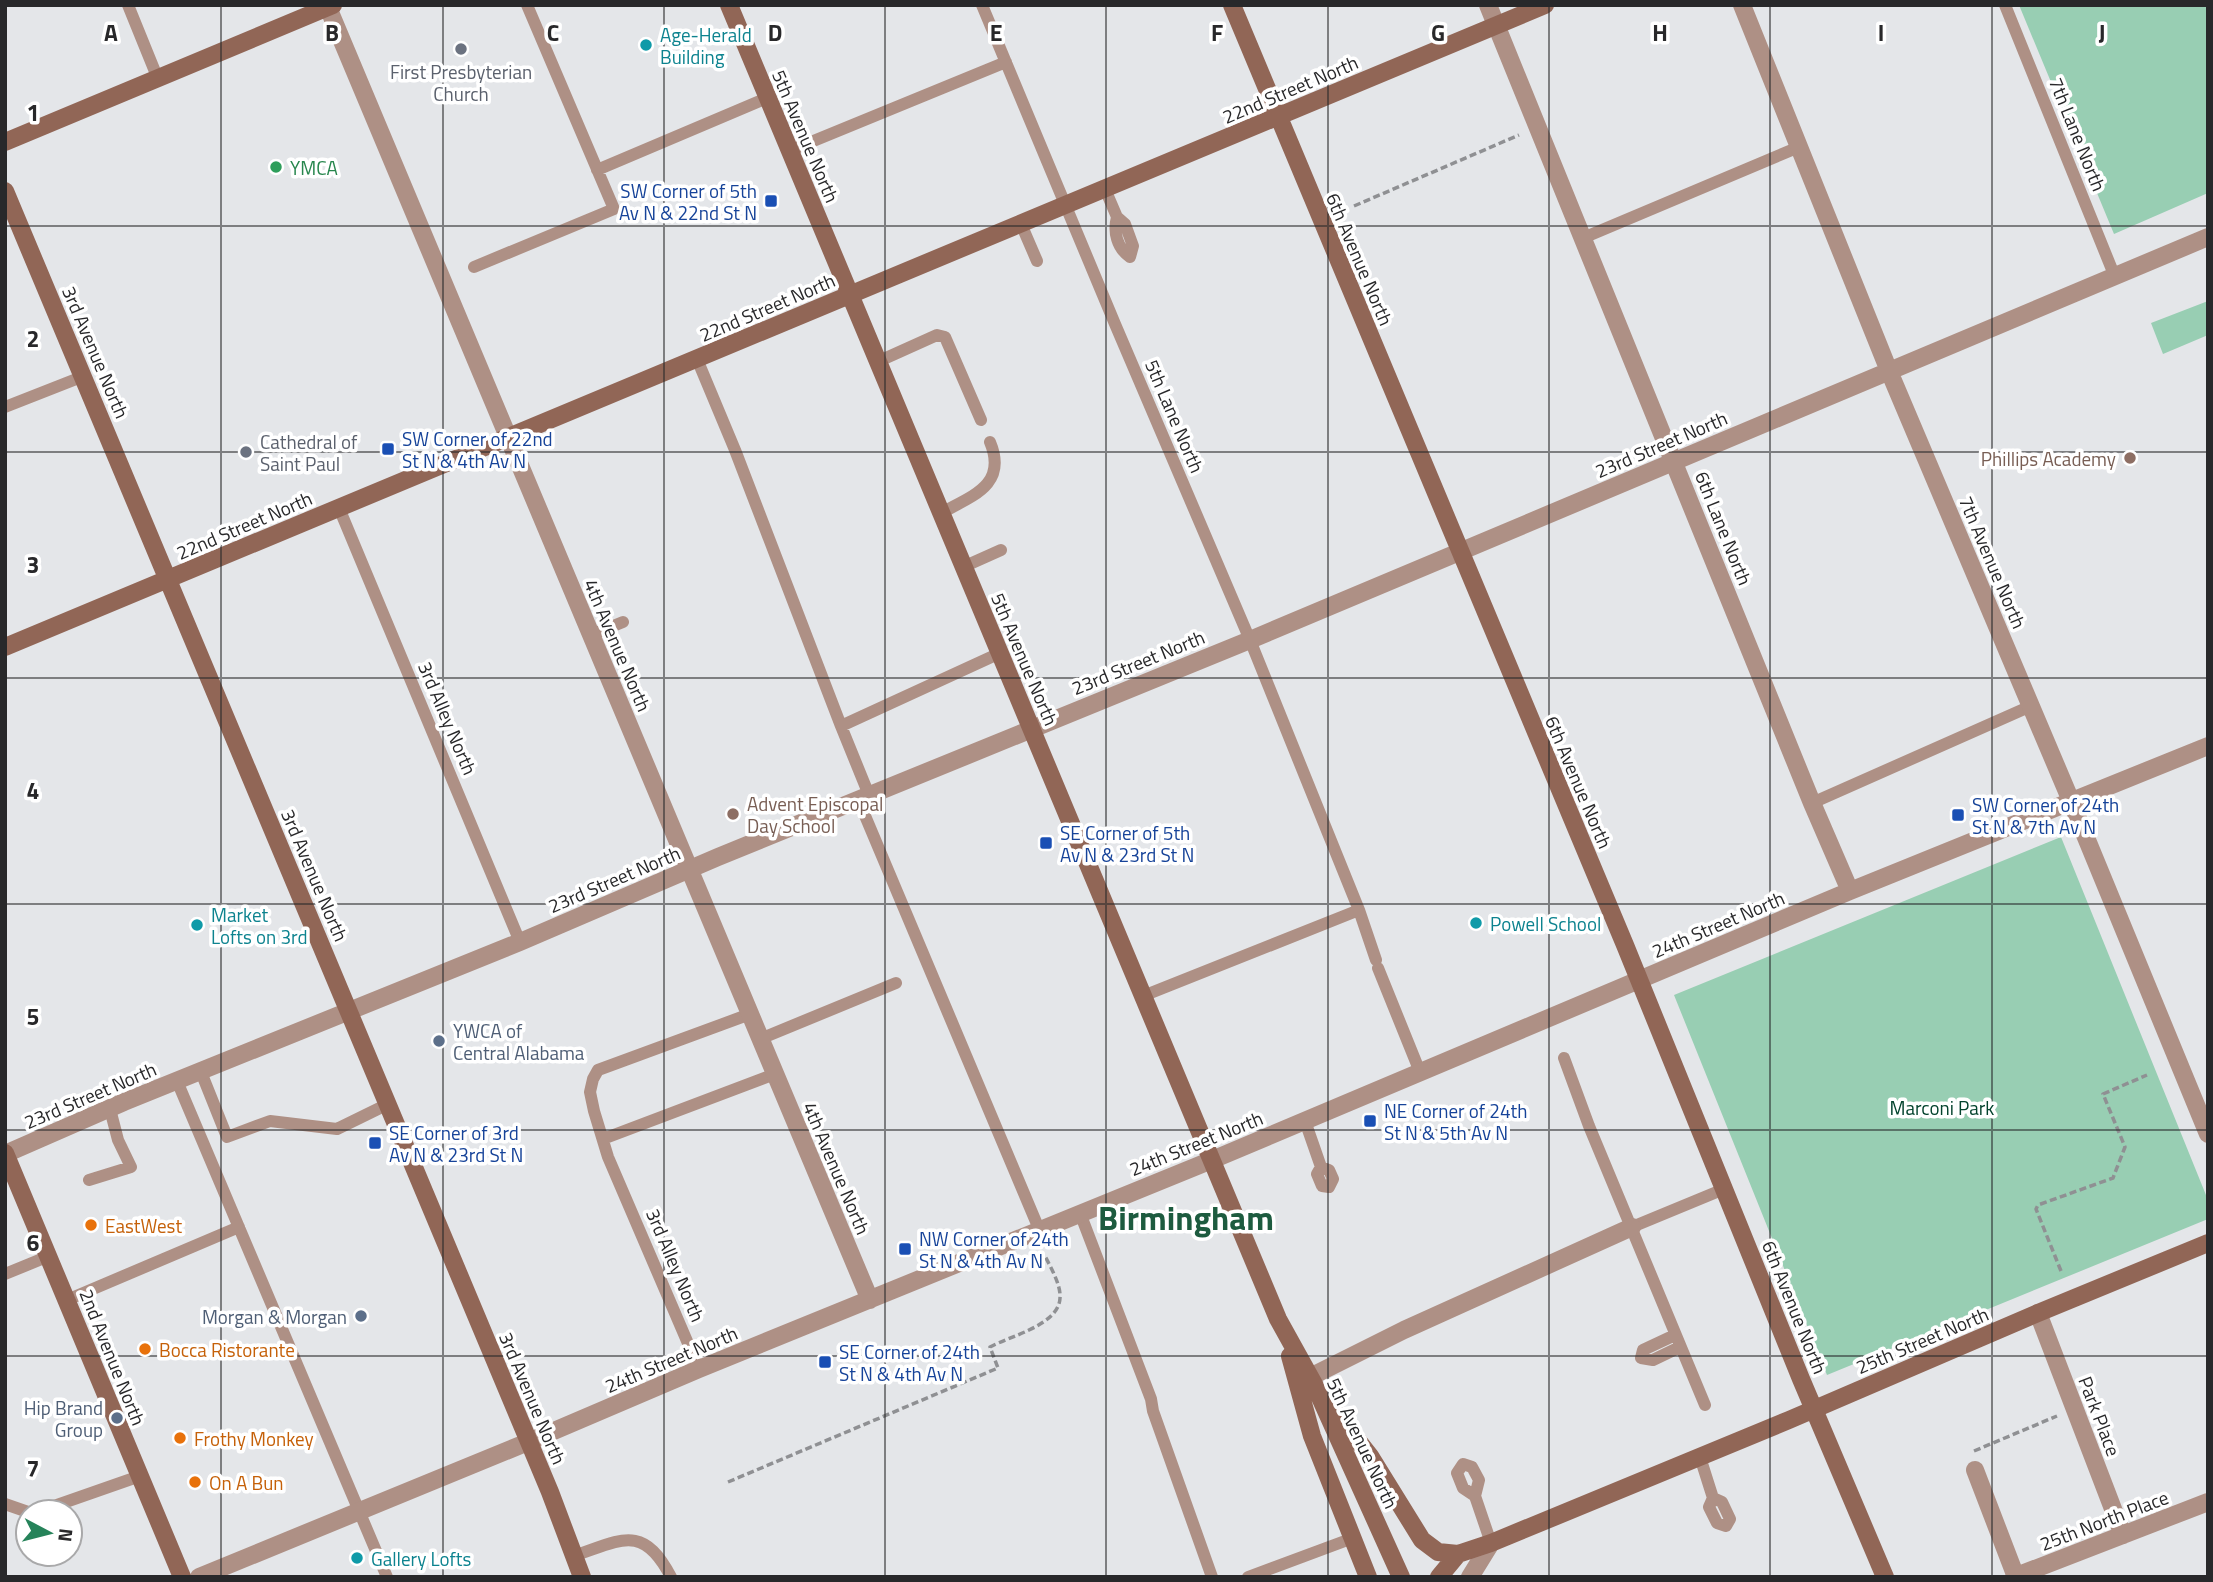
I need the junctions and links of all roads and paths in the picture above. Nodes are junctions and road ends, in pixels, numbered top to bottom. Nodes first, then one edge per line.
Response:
1 (128, 5) edge
2 (527, 5) edge
3 (729, 5) edge
4 (982, 5) edge
5 (1232, 5) edge
6 (1488, 5) edge
7 (1545, 5) edge
8 (1742, 5) edge
9 (2005, 5) edge
10 (329, 6) edge
11 (1496, 25) junction
12 (1006, 62) junction
13 (158, 79) junction
14 (767, 98) junction
15 (1278, 117) junction
16 (1519, 135) dead end
17 (5, 142) edge
18 (1799, 147) junction
19 (789, 151) junction
20 (597, 170) junction
21 (1105, 189) junction
22 (5, 191) edge
23 (1066, 205) junction
24 (1354, 206) dead end
25 (1117, 217) dead end
26 (1021, 224) junction
27 (2208, 237) edge
28 (1583, 238) junction
29 (1037, 261) dead end
30 (474, 267) dead end
31 (2115, 277) junction
32 (849, 296) junction
33 (697, 359) junction
34 (877, 362) junction
35 (1889, 371) junction
36 (84, 376) junction
37 (5, 407) edge
38 (981, 420) dead end
39 (508, 438) junction
40 (990, 442) dead end
41 (1674, 462) junction
42 (339, 508) junction
43 (941, 513) junction
44 (1002, 550) dead end
45 (1460, 551) junction
46 (963, 567) junction
47 (169, 579) junction
48 (623, 622) dead end
49 (591, 635) junction
50 (1250, 640) junction
51 (5, 648) edge
52 (1000, 653) junction
53 (2031, 706) junction
54 (841, 726) junction
55 (1031, 728) junction
56 (2208, 746) edge
57 (864, 797) junction
58 (2071, 801) junction
59 (1812, 803) junction
60 (689, 869) junction
61 (1850, 891) junction
62 (1359, 910) junction
63 (520, 942) junction
64 (1639, 980) junction
65 (896, 983) dead end
66 (1143, 996) junction
67 (350, 1012) junction
68 (750, 1014) junction
69 (760, 1039) junction
70 (1564, 1058) dead end
71 (201, 1072) junction
72 (1420, 1072) junction
73 (775, 1074) junction
74 (2147, 1075) dead end
75 (177, 1081) junction
76 (388, 1104) junction
77 (110, 1109) junction
78 (1305, 1121) junction
79 (2208, 1135) edge
80 (603, 1139) junction
81 (5, 1153) edge
82 (1212, 1160) junction
83 (1321, 1167) dead end
84 (89, 1181) dead end
85 (1724, 1189) junction
86 (1080, 1213) junction
87 (239, 1227) junction
88 (1632, 1227) junction
89 (1039, 1229) junction
90 (2208, 1242) edge
91 (49, 1256) junction
92 (1045, 1256) dead end
93 (2061, 1271) dead end
94 (5, 1274) edge
95 (67, 1300) junction
96 (870, 1300) junction
97 (2038, 1313) junction
98 (1283, 1329) junction
99 (699, 1369) junction
100 (1312, 1380) junction
101 (1705, 1405) dead end
102 (2075, 1408) junction
103 (1814, 1410) junction
104 (528, 1442) junction
105 (1700, 1457) junction
106 (1975, 1471) joint
107 (140, 1476) junction
108 (728, 1482) dead end
109 (1475, 1496) dead end
110 (77, 1498) edge
111 (1713, 1498) dead end
112 (2208, 1502) edge
113 (360, 1511) junction
114 (2123, 1535) junction
115 (1353, 1538) junction
116 (1492, 1543) junction
117 (1458, 1554) junction
118 (574, 1556) junction
119 (182, 1577) edge
120 (199, 1577) edge
121 (387, 1577) edge
122 (582, 1577) edge
123 (671, 1577) edge
124 (1212, 1577) edge
125 (1248, 1577) edge
126 (1368, 1577) edge
127 (1401, 1577) edge
128 (1439, 1577) edge
129 (1470, 1577) edge
130 (1885, 1577) edge
131 (2016, 1577) edge

1 - 13 lane
2 - 20 lane
3 - 14 main road, 5th Avenue North
4 - 12 lane, 5th Lane North
5 - 15 main road, 6th Avenue North
6 - 11 street
7 - 11 main road, 22nd Street North
8 - 18 street, 7th Avenue North
9 - 31 lane, 7th Lane North
10 - 13 main road
10 - 39 street, 4th Avenue North
11 - 15 main road, 22nd Street North
11 - 28 street, 6th Lane North
12 - 19 lane
12 - 23 lane, 5th Lane North
13 - 17 main road
14 - 19 main road, 5th Avenue North
14 - 20 lane
15 - 21 main road, 22nd Street North
15 - 45 main road, 6th Avenue North
16 - 24 path
18 - 28 lane
18 - 35 street, 7th Avenue North
19 - 32 main road, 5th Avenue North
20 - 30 lane
21 - 23 main road, 22nd Street North
21 - 25 lane
22 - 36 main road, 3rd Avenue North
23 - 26 main road, 22nd Street North
23 - 50 lane, 5th Lane North
26 - 29 lane
26 - 32 main road, 22nd Street North
27 - 31 street, 23rd Street North
28 - 41 street, 6th Lane North
31 - 35 street, 23rd Street North
32 - 33 main road, 22nd Street North
32 - 34 main road, 5th Avenue North
33 - 39 main road, 22nd Street North
33 - 54 lane
34 - 38 lane
34 - 43 main road, 5th Avenue North
35 - 41 street, 23rd Street North
35 - 53 street, 7th Avenue North
36 - 37 lane
36 - 47 main road, 3rd Avenue North
39 - 42 main road, 22nd Street North
39 - 49 street, 4th Avenue North
40 - 43 lane
41 - 45 street, 23rd Street North
41 - 59 street, 6th Lane North
42 - 47 main road, 22nd Street North
42 - 63 lane, 3rd Alley North
43 - 46 main road, 5th Avenue North
44 - 46 lane
45 - 50 street, 23rd Street North
45 - 64 main road, 6th Avenue North
46 - 52 main road, 5th Avenue North
47 - 51 main road, 22nd Street North
47 - 67 main road, 3rd Avenue North
48 - 49 lane
49 - 60 street, 4th Avenue North
50 - 55 street, 23rd Street North
50 - 62 lane, 5th Lane North
52 - 54 lane
52 - 55 main road, 5th Avenue North
53 - 58 street, 7th Avenue North
53 - 59 lane
54 - 57 lane
55 - 57 street, 23rd Street North
55 - 66 main road, 5th Avenue North
56 - 58 street, 24th Street North
57 - 60 street, 23rd Street North
57 - 89 lane
58 - 61 street, 24th Street North
58 - 79 street, 7th Avenue North
59 - 61 street, 6th Lane North
60 - 63 street, 23rd Street North
60 - 68 street, 4th Avenue North
61 - 64 street, 24th Street North
62 - 66 lane
62 - 72 lane, 5th Lane North
63 - 67 street, 23rd Street North
64 - 72 street, 24th Street North
64 - 85 main road, 6th Avenue North
65 - 69 lane
66 - 82 main road, 5th Avenue North
67 - 71 street, 23rd Street North
67 - 76 main road, 3rd Avenue North
68 - 69 street, 4th Avenue North
68 - 80 lane, 3rd Alley North
69 - 73 street, 4th Avenue North
70 - 88 lane
71 - 75 street, 23rd Street North
71 - 76 lane
72 - 78 street, 24th Street North
73 - 80 lane
73 - 96 street, 4th Avenue North
74 - 93 path
75 - 77 street, 23rd Street North
75 - 87 lane
76 - 104 main road, 3rd Avenue North
77 - 81 street, 23rd Street North
77 - 84 lane
78 - 82 street, 24th Street North
78 - 83 lane
80 - 99 lane, 3rd Alley North
81 - 91 main road, 2nd Avenue North
82 - 86 street, 24th Street North
82 - 98 main road, 5th Avenue North
85 - 88 lane
85 - 103 main road, 6th Avenue North
86 - 89 street, 24th Street North
86 - 124 lane
87 - 95 lane
87 - 113 lane
88 - 100 street
88 - 101 lane
89 - 96 street, 24th Street North
90 - 97 main road, 25th Street North
91 - 94 lane
91 - 95 main road, 2nd Avenue North
92 - 108 path
95 - 107 main road, 2nd Avenue North
96 - 99 street, 24th Street North
97 - 102 street, Park Place
97 - 103 main road, 25th Street North
98 - 100 main road, 5th Avenue North
98 - 115 main road, 5th Avenue North
99 - 104 street, 24th Street North
100 - 117 main road
100 - 127 main road, 5th Avenue North
102 - 106 path
102 - 114 street, Park Place
103 - 105 main road, 25th Street North
103 - 130 main road, 6th Avenue North
104 - 113 street, 24th Street North
104 - 118 main road, 3rd Avenue North
105 - 111 lane
105 - 116 main road, 25th Street North
106 - 131 street
107 - 110 lane
107 - 119 main road, 2nd Avenue North
109 - 116 lane
112 - 114 street, 25th North Place
113 - 120 street, 24th Street North
113 - 121 lane
114 - 131 street, 25th North Place
115 - 125 lane
115 - 126 main road, 5th Avenue North
116 - 117 main road, 25th Street North
116 - 129 street
117 - 128 main road
118 - 122 main road, 3rd Avenue North
118 - 123 lane

